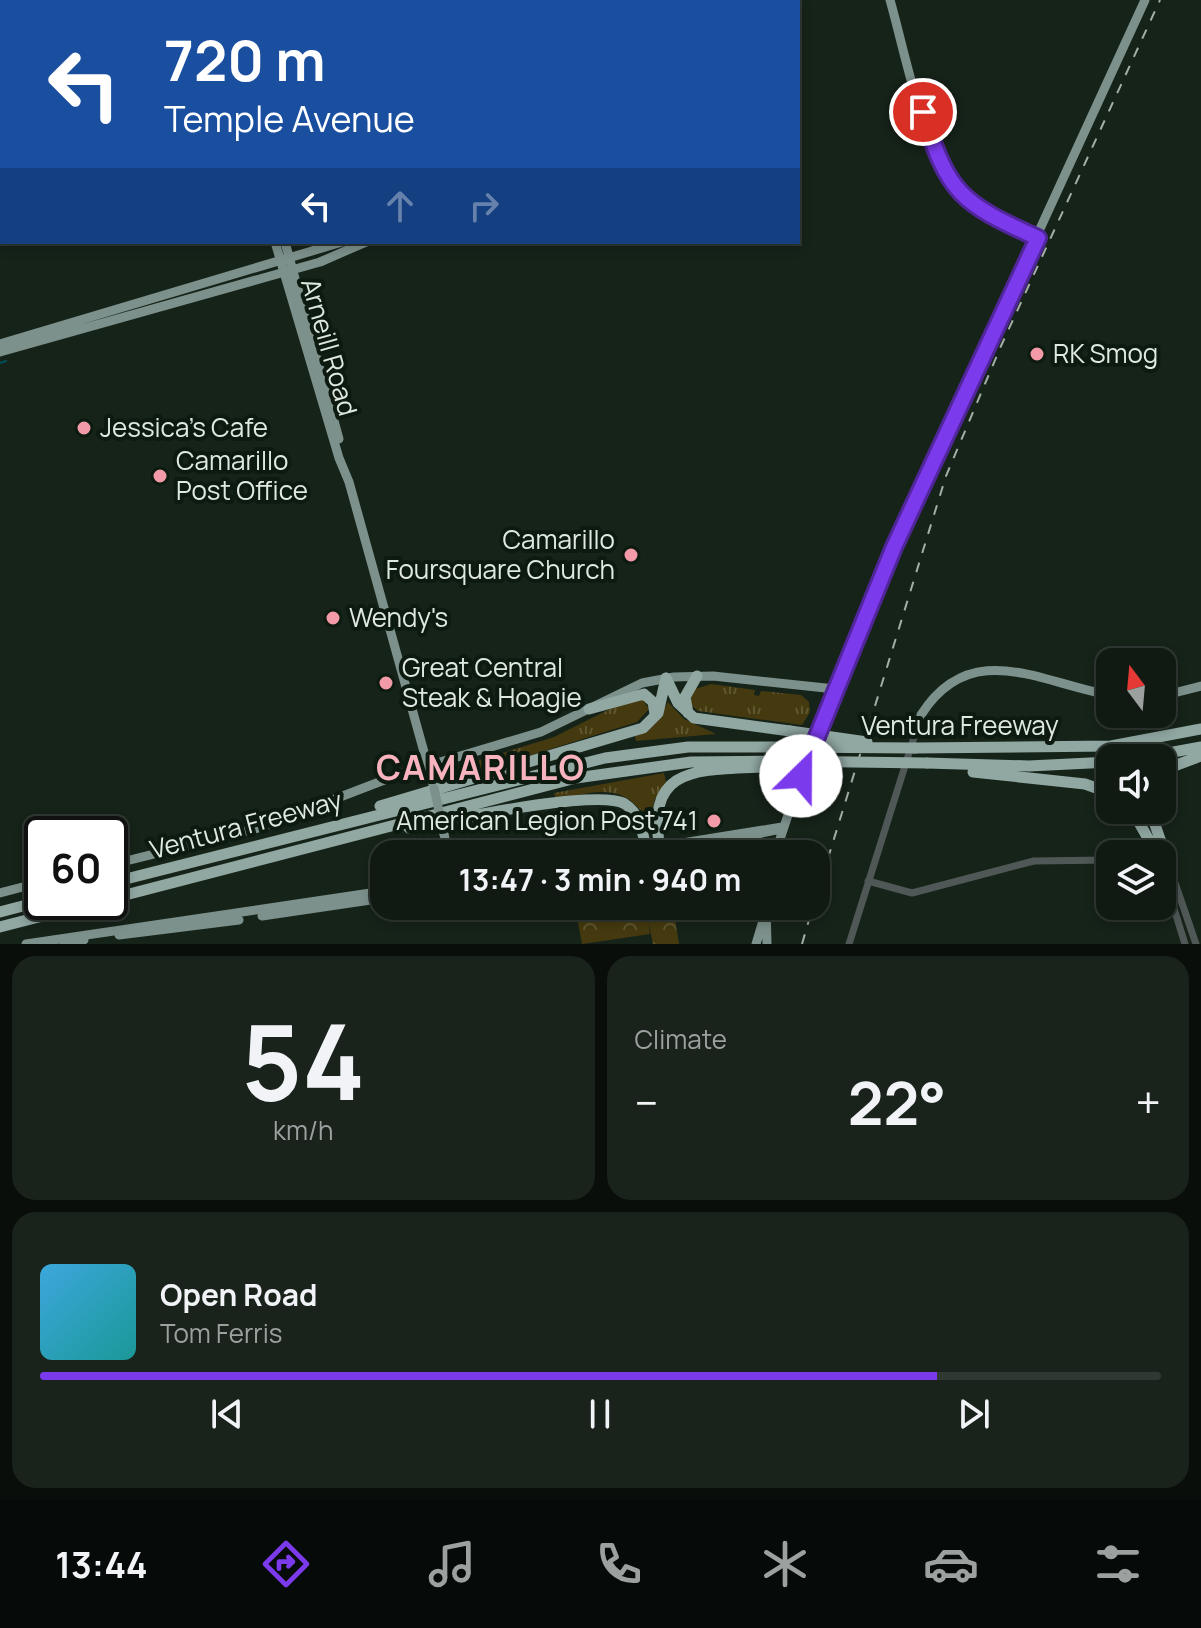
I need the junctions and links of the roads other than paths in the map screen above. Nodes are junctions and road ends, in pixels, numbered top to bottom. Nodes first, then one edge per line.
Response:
1 (890, 0) edge
2 (1145, 0) edge
3 (1038, 238) junction
4 (276, 244) edge
5 (285, 244) edge
6 (337, 244) edge
7 (359, 244) edge
8 (287, 265) junction
9 (0, 344) edge
10 (0, 352) edge
11 (697, 676) junction
12 (666, 678) junction
13 (1201, 686) edge
14 (835, 689) junction
15 (1096, 691) edge
16 (1176, 692) edge
17 (589, 709) junction
18 (688, 714) junction
19 (921, 715) joint
20 (653, 719) junction
21 (1201, 729) edge
22 (1201, 747) edge
23 (915, 748) junction
24 (1176, 752) edge
25 (1201, 756) edge
26 (1096, 763) edge
27 (777, 764) junction
28 (940, 764) junction
29 (429, 765) junction
30 (1176, 765) edge
31 (1096, 788) edge
32 (326, 826) junction
33 (782, 827) junction
34 (353, 835) junction
35 (445, 840) edge
36 (644, 840) edge
37 (660, 840) edge
38 (717, 840) edge
39 (779, 840) edge
40 (128, 860) edge
41 (1096, 860) edge
42 (128, 878) edge
43 (868, 881) junction
44 (24, 887) edge
45 (0, 893) edge
46 (370, 893) edge
47 (128, 894) edge
48 (1176, 895) edge
49 (370, 900) edge
50 (24, 906) edge
51 (0, 912) edge
52 (1176, 915) edge
53 (27, 920) edge
54 (762, 920) edge
55 (766, 920) edge
56 (0, 927) edge
57 (26, 944) edge
58 (64, 944) edge
59 (756, 944) edge
60 (767, 944) edge
61 (849, 944) edge
62 (1185, 944) edge
63 (1196, 944) edge

1 - 3 main road
2 - 3 main road
3 - 14 main road
4 - 8 main road, Arneill Road
5 - 8 main road, Arneill Road
6 - 8 main road
7 - 8 main road
8 - 9 main road
8 - 10 main road
8 - 29 main road, Arneill Road
11 - 12 main road
11 - 14 main road
11 - 18 highway
12 - 17 main road
12 - 18 highway
12 - 20 highway
13 - 16 main road
14 - 33 main road
15 - 19 main road
17 - 20 highway
17 - 29 main road
18 - 23 highway, bridge
19 - 43 street
20 - 32 highway
21 - 23 highway, Ventura Freeway
22 - 24 highway
23 - 32 highway, Ventura Freeway, bridge
25 - 30 highway
26 - 28 highway, Ventura Freeway
27 - 28 highway, Ventura Freeway, bridge
27 - 34 highway, Ventura Freeway
27 - 37 highway
28 - 31 highway
29 - 35 main road, Arneill Road, bridge
29 - 40 main road
32 - 42 highway, Ventura Freeway
33 - 38 main road
33 - 39 main road
34 - 36 highway
34 - 47 highway, Ventura Freeway
41 - 43 street
43 - 61 street
44 - 45 main road
46 - 57 main road
48 - 63 street
49 - 58 main road
50 - 51 highway
52 - 62 street
53 - 56 highway
54 - 59 main road
55 - 60 main road

